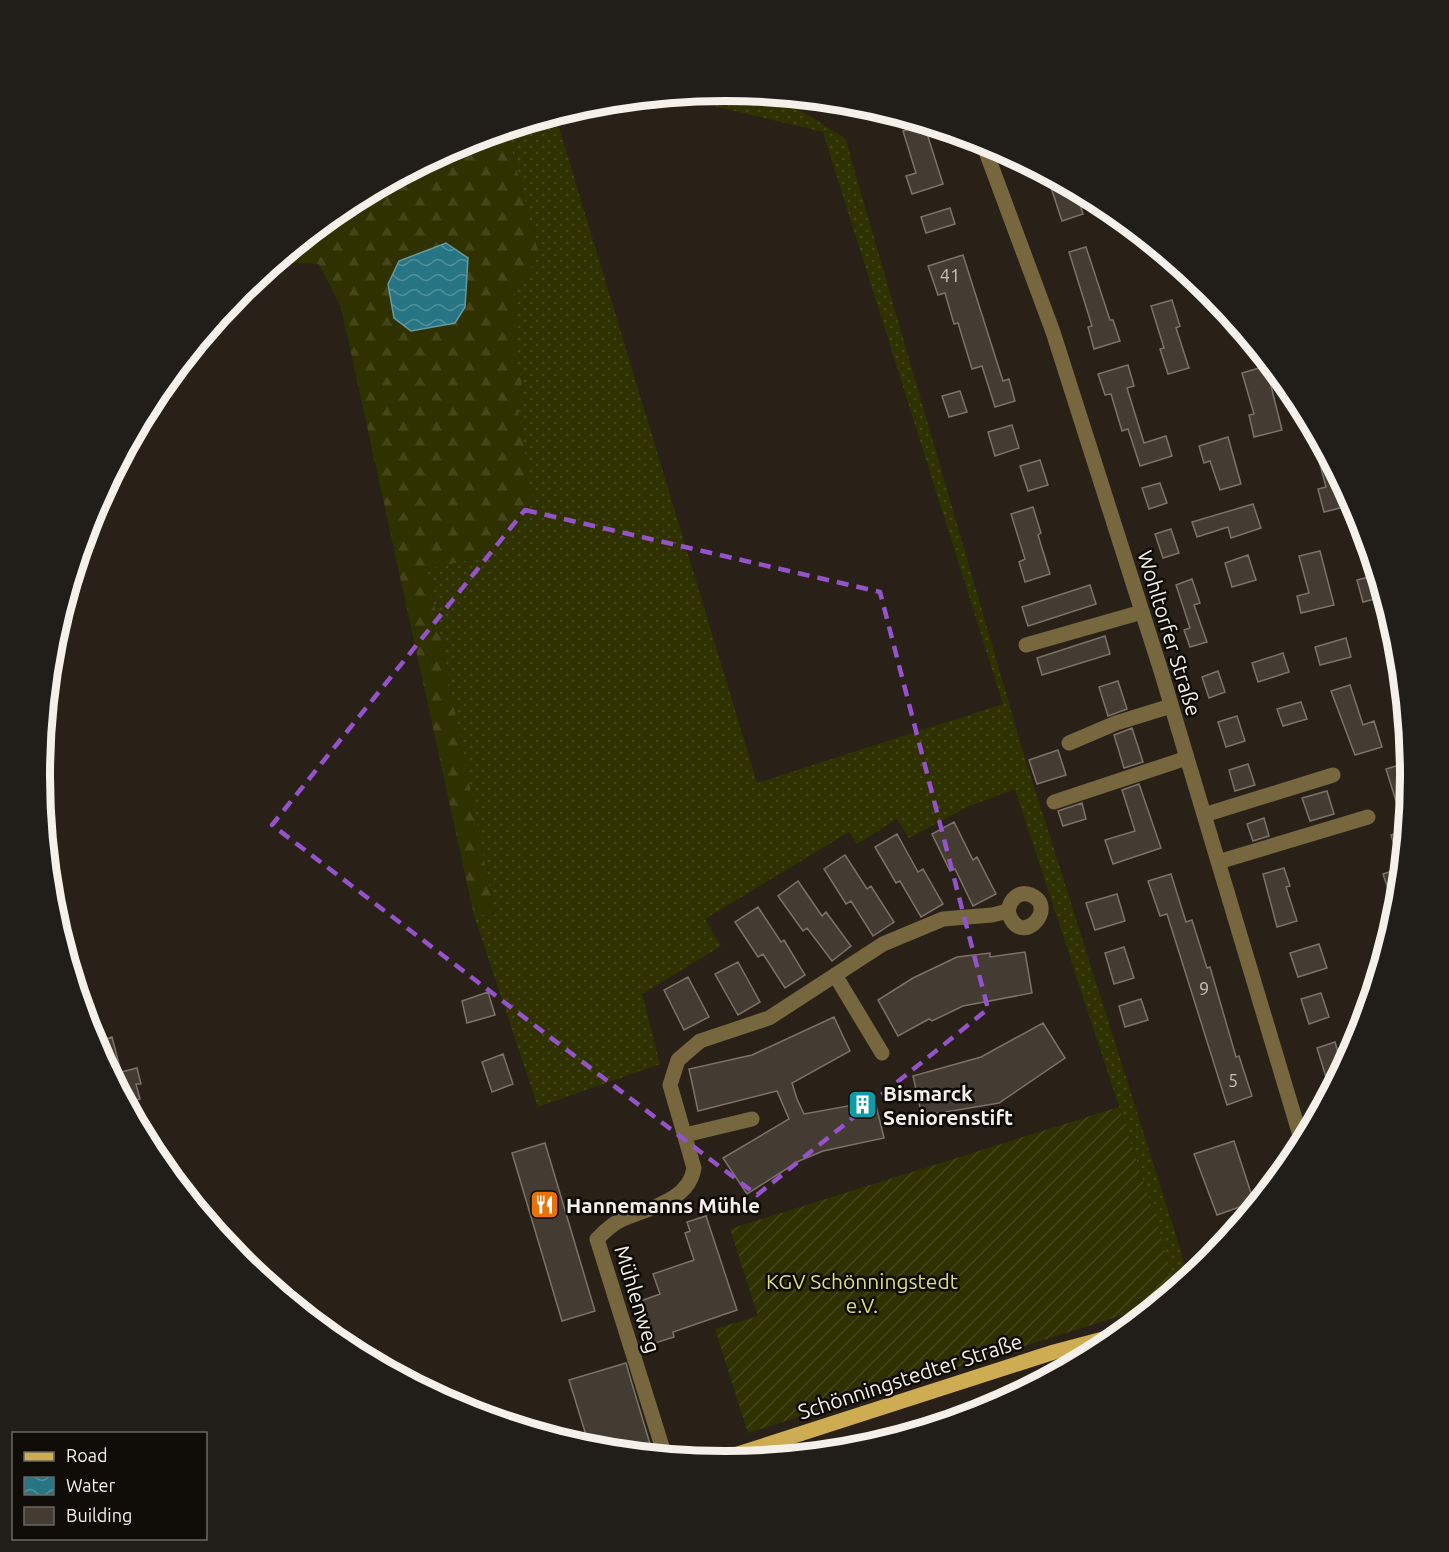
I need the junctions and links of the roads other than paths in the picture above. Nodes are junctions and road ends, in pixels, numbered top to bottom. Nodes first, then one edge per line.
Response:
1 (987, 154) edge
2 (1142, 612) junction
3 (1026, 645) dead end
4 (1171, 706) junction
5 (1069, 742) dead end
6 (1187, 758) junction
7 (1333, 775) dead end
8 (1054, 802) dead end
9 (1204, 815) junction
10 (1368, 817) dead end
11 (1218, 862) junction
12 (1008, 911) dead end
13 (835, 975) junction
14 (882, 1053) dead end
15 (752, 1119) dead end
16 (1299, 1131) edge
17 (685, 1135) junction
18 (1092, 1342) edge
19 (662, 1448) edge
20 (749, 1450) edge

1 - 2 street, Wohltorfer Straße
2 - 3 street
2 - 4 street, Wohltorfer Straße
4 - 5 street
4 - 6 street, Wohltorfer Straße
6 - 8 street
6 - 9 street, Wohltorfer Straße
7 - 9 street
9 - 11 street, Wohltorfer Straße
10 - 11 street
11 - 16 street, Wohltorfer Straße
12 - 13 street, Mühlenweg
13 - 14 street
13 - 17 street, Mühlenweg
15 - 17 street
17 - 19 street, Mühlenweg
18 - 20 main road, Schönningstedter Straße

